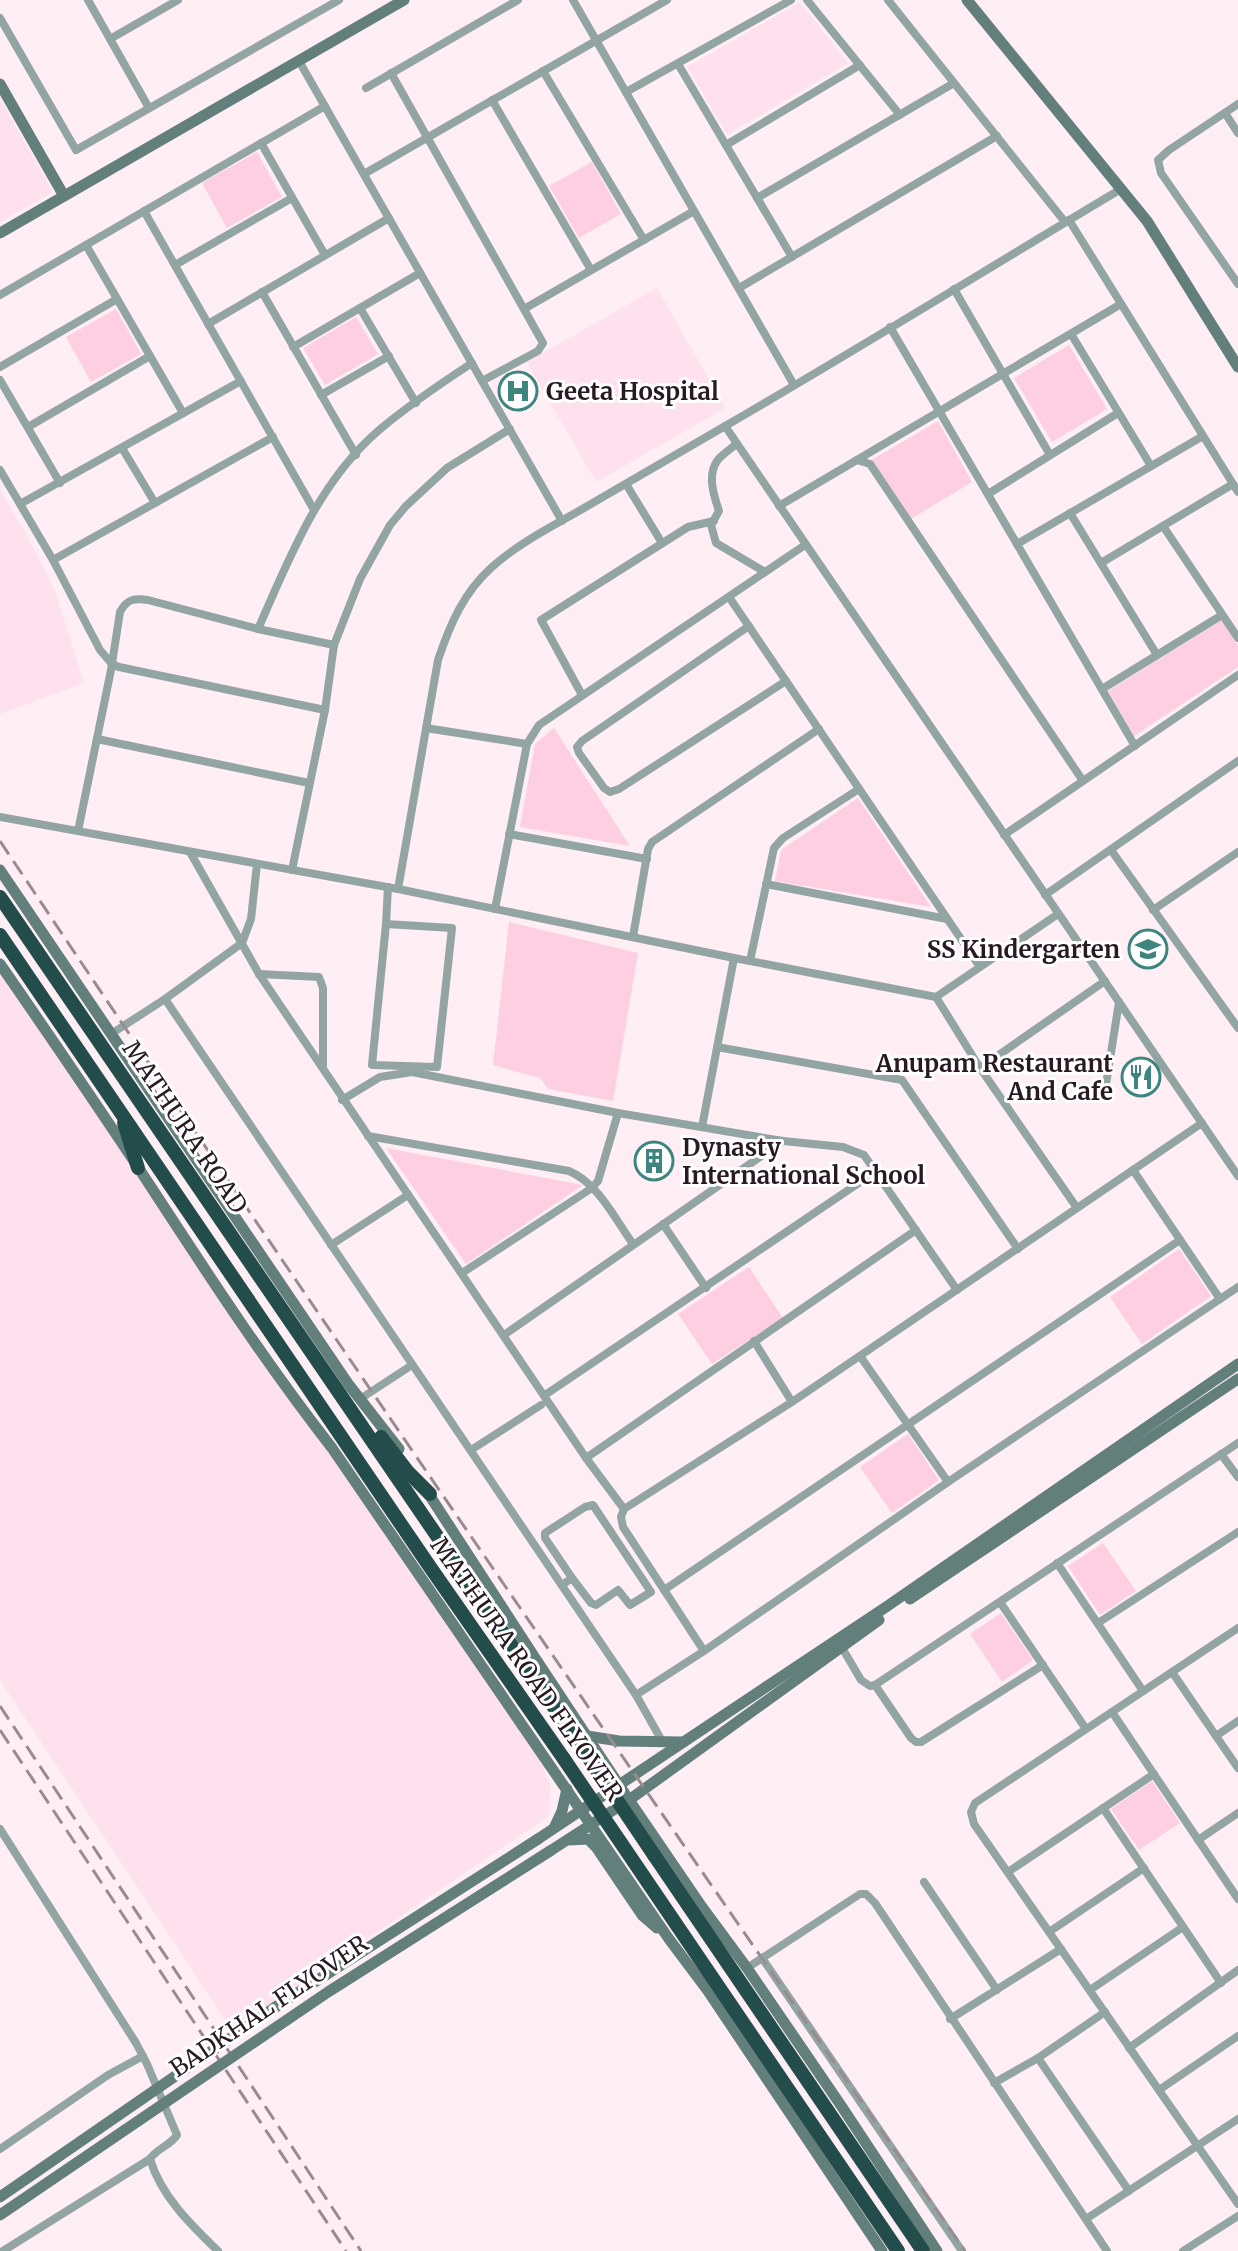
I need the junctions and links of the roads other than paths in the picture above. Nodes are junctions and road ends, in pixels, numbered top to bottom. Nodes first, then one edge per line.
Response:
1 (88, 0) edge
2 (178, 0) edge
3 (339, 0) edge
4 (404, 0) edge
5 (518, 0) edge
6 (573, 0) edge
7 (667, 0) edge
8 (791, 0) edge
9 (807, 0) edge
10 (888, 0) edge
11 (967, 0) edge
12 (0, 18) edge
13 (110, 39) junction
14 (596, 41) junction
15 (299, 61) junction
16 (678, 64) junction
17 (860, 65) junction
18 (543, 71) junction
19 (391, 73) junction
20 (954, 83) junction
21 (0, 84) edge
22 (366, 88) dead end
23 (626, 92) junction
24 (492, 100) junction
25 (1238, 104) edge
26 (325, 106) junction
27 (149, 108) junction
28 (1225, 113) junction
29 (900, 115) junction
30 (1238, 133) edge
31 (997, 136) junction
32 (427, 137) junction
33 (261, 143) junction
34 (726, 145) junction
35 (364, 174) junction
36 (1121, 189) junction
37 (64, 196) junction
38 (292, 198) junction
39 (757, 198) junction
40 (144, 211) junction
41 (694, 211) junction
42 (389, 218) junction
43 (1067, 221) junction
44 (0, 233) edge
45 (644, 240) junction
46 (86, 245) junction
47 (325, 255) junction
48 (792, 257) junction
49 (175, 265) junction
50 (591, 270) junction
51 (420, 273) junction
52 (1238, 284) edge
53 (739, 288) junction
54 (954, 289) junction
55 (262, 292) junction
56 (0, 295) edge
57 (117, 299) junction
58 (1121, 304) junction
59 (360, 308) junction
60 (524, 309) junction
61 (208, 324) junction
62 (890, 327) junction
63 (1071, 334) junction
64 (293, 347) junction
65 (150, 356) junction
66 (389, 356) junction
67 (472, 363) junction
68 (0, 367) edge
69 (1238, 367) edge
70 (1003, 374) junction
71 (0, 380) edge
72 (241, 381) junction
73 (482, 381) junction
74 (794, 385) junction
75 (321, 395) junction
76 (416, 403) junction
77 (939, 411) junction
78 (183, 413) junction
79 (1118, 413) junction
80 (725, 426) junction
81 (28, 427) junction
82 (510, 429) junction
83 (1203, 436) junction
84 (273, 437) junction
85 (736, 444) junction
86 (122, 448) junction
87 (356, 455) junction
88 (1050, 455) junction
89 (857, 460) junction
90 (1151, 466) junction
91 (0, 470) edge
92 (60, 483) junction
93 (626, 484) junction
94 (1236, 488) edge
95 (988, 494) junction
96 (155, 503) junction
97 (20, 504) junction
98 (779, 506) junction
99 (314, 510) junction
100 (1070, 513) junction
101 (562, 521) junction
102 (714, 521) junction
103 (1163, 526) junction
104 (662, 543) junction
105 (1017, 544) junction
106 (805, 545) junction
107 (53, 560) junction
108 (1101, 563) junction
109 (765, 572) junction
110 (729, 597) junction
111 (1222, 615) junction
112 (749, 626) junction
113 (258, 629) junction
114 (1238, 638) edge
115 (334, 645) junction
116 (1157, 655) junction
117 (112, 664) junction
118 (1238, 675) edge
119 (786, 681) junction
120 (1102, 689) junction
121 (582, 695) junction
122 (325, 710) junction
123 (426, 728) junction
124 (819, 729) junction
125 (97, 739) junction
126 (527, 744) junction
127 (1135, 746) junction
128 (1238, 761) edge
129 (1083, 781) junction
130 (309, 783) junction
131 (859, 789) junction
132 (0, 817) edge
133 (78, 831) junction
134 (509, 834) junction
135 (1004, 835) junction
136 (1111, 850) junction
137 (190, 852) junction
138 (1238, 852) edge
139 (647, 859) junction
140 (257, 864) junction
141 (0, 870) edge
142 (292, 870) junction
143 (766, 884) junction
144 (393, 888) junction
145 (1045, 895) junction
146 (0, 897) edge
147 (495, 909) junction
148 (1153, 910) junction
149 (1058, 914) junction
150 (947, 919) junction
151 (386, 924) junction
152 (0, 935) edge
153 (633, 937) junction
154 (242, 943) junction
155 (734, 958) junction
156 (750, 961) junction
157 (0, 964) edge
158 (980, 967) junction
159 (259, 974) junction
160 (1105, 981) junction
161 (936, 997) junction
162 (165, 999) junction
163 (1119, 1002) junction
164 (1238, 1028) edge
165 (111, 1034) junction
166 (717, 1047) junction
167 (323, 1067) junction
168 (980, 1068) junction
169 (1105, 1091) dead end
170 (342, 1100) junction
171 (121, 1112) junction
172 (618, 1113) junction
173 (1202, 1123) junction
174 (702, 1127) junction
175 (368, 1136) junction
176 (783, 1141) junction
177 (138, 1168) junction
178 (1133, 1170) junction
179 (875, 1172) junction
180 (1238, 1176) edge
181 (592, 1188) junction
182 (408, 1195) junction
183 (1077, 1208) junction
184 (663, 1224) junction
185 (916, 1230) junction
186 (1180, 1240) junction
187 (633, 1244) junction
188 (331, 1245) junction
189 (1018, 1249) junction
190 (462, 1273) junction
191 (1238, 1287) edge
192 (706, 1288) junction
193 (957, 1290) junction
194 (1220, 1299) junction
195 (504, 1335) junction
196 (754, 1341) junction
197 (860, 1356) junction
198 (1238, 1364) edge
199 (412, 1365) junction
200 (1238, 1379) edge
201 (333, 1383) junction
202 (545, 1395) junction
203 (360, 1399) junction
204 (792, 1402) junction
205 (541, 1405) dead end
206 (907, 1425) junction
207 (1238, 1443) edge
208 (471, 1450) junction
209 (1221, 1454) junction
210 (586, 1458) junction
211 (1238, 1477) edge
212 (948, 1482) junction
213 (430, 1494) junction
214 (613, 1495) junction
215 (596, 1508) junction
216 (624, 1509) junction
217 (1238, 1532) edge
218 (1057, 1563) junction
219 (572, 1578) junction
220 (562, 1585) junction
221 (664, 1590) junction
222 (1000, 1602) junction
223 (1098, 1623) junction
224 (1238, 1628) edge
225 (841, 1646) junction
226 (704, 1651) junction
227 (1043, 1665) junction
228 (1172, 1672) junction
229 (875, 1685) junction
230 (1143, 1691) junction
231 (636, 1695) junction
232 (1112, 1712) junction
233 (1238, 1721) edge
234 (1086, 1729) junction
235 (587, 1736) junction
236 (1216, 1736) junction
237 (662, 1741) junction
238 (683, 1742) junction
239 (599, 1754) junction
240 (1238, 1768) edge
241 (1154, 1774) junction
242 (619, 1783) junction
243 (564, 1784) junction
244 (629, 1800) junction
245 (1103, 1808) junction
246 (581, 1809) junction
247 (1238, 1813) edge
248 (591, 1824) junction
249 (555, 1827) junction
250 (0, 1829) edge
251 (567, 1840) junction
252 (1198, 1840) junction
253 (657, 1841) junction
254 (1144, 1868) junction
255 (623, 1870) junction
256 (1008, 1872) junction
257 (924, 1882) dead end
258 (1238, 1899) edge
259 (1183, 1927) junction
260 (1049, 1932) junction
261 (669, 1939) junction
262 (1061, 1949) junction
263 (762, 1958) junction
264 (747, 1968) junction
265 (1238, 1970) edge
266 (1221, 1983) junction
267 (997, 1990) junction
268 (1090, 1990) junction
269 (1105, 2012) junction
270 (950, 2019) junction
271 (1238, 2036) edge
272 (1129, 2048) junction
273 (143, 2056) junction
274 (1038, 2058) junction
275 (994, 2083) junction
276 (1159, 2090) junction
277 (1238, 2119) edge
278 (1197, 2146) junction
279 (0, 2149) edge
280 (150, 2159) junction
281 (1129, 2191) junction
282 (0, 2197) edge
283 (1238, 2204) edge
284 (0, 2215) edge
285 (1238, 2216) edge
286 (1086, 2219) junction
287 (3, 2251) edge
288 (218, 2251) edge
289 (882, 2251) edge
290 (898, 2251) edge
291 (923, 2251) edge
292 (937, 2251) edge
293 (962, 2251) edge
294 (1107, 2251) edge
295 (1183, 2251) edge

1 - 13 street
2 - 13 street
3 - 27 street
4 - 15 main road
5 - 19 street
6 - 14 street
7 - 14 street
8 - 16 street
9 - 17 street
10 - 20 street
11 - 36 main road
12 - 27 street
13 - 27 street
14 - 18 street
14 - 23 street
15 - 26 street
15 - 37 main road
16 - 23 street
16 - 34 street
17 - 29 street
17 - 34 street
18 - 24 street
18 - 45 street
19 - 22 street
19 - 32 street
20 - 29 street
20 - 31 street
21 - 37 main road
23 - 41 street
24 - 32 street
24 - 50 street
25 - 28 street
26 - 33 street
26 - 35 street
28 - 30 street
28 - 52 street
29 - 39 street
31 - 43 street
31 - 48 street
32 - 35 street
32 - 60 street
33 - 38 street
33 - 40 street
34 - 39 street
35 - 42 street
36 - 43 street
36 - 69 main road
37 - 44 main road
38 - 47 street
38 - 49 street
39 - 48 street
40 - 46 street
40 - 49 street
41 - 45 street
41 - 53 street
42 - 47 street
42 - 51 street
43 - 54 street
43 - 58 street
45 - 50 street
46 - 56 street
46 - 57 street
47 - 55 street
48 - 53 street
49 - 61 street
50 - 60 street
51 - 59 street
51 - 67 street
53 - 74 street
54 - 62 street
54 - 70 street
55 - 61 street
55 - 64 street
57 - 65 street
57 - 68 street
58 - 63 street
58 - 83 street
59 - 64 street
59 - 66 street
60 - 73 street
61 - 72 street
62 - 74 street
62 - 77 street
63 - 70 street
63 - 79 street
64 - 75 street
65 - 78 street
65 - 81 street
66 - 75 street
66 - 76 street
67 - 73 street
67 - 76 street
70 - 77 street
70 - 88 street
71 - 81 street
72 - 78 street
72 - 84 street
73 - 82 street
74 - 80 street
75 - 87 street
76 - 87 street
77 - 89 street
77 - 95 street
78 - 86 street
79 - 88 street
79 - 90 street
80 - 85 street
80 - 93 street
81 - 92 street
82 - 101 street
82 - 115 street
83 - 90 street
83 - 94 street
84 - 96 street
84 - 99 street
85 - 98 street
85 - 102 street
86 - 92 street
86 - 96 street
87 - 99 street
88 - 95 street
89 - 98 street
89 - 129 street
90 - 100 street
91 - 97 street
92 - 97 street
93 - 101 street
93 - 104 street
94 - 103 street
95 - 105 street
96 - 107 street
97 - 107 street
98 - 106 street
99 - 113 street
100 - 105 street
100 - 108 street
101 - 123 street
102 - 104 street
102 - 109 street
103 - 108 street
103 - 111 street
104 - 121 street
105 - 120 street
106 - 109 street
106 - 135 street
107 - 117 street
108 - 116 street
109 - 110 street
110 - 112 street
110 - 121 street
111 - 114 street
111 - 116 street
112 - 119 street
112 - 119 street
113 - 115 street
113 - 117 street
115 - 122 street
116 - 120 street
117 - 122 street
117 - 125 street
118 - 127 street
119 - 124 street
120 - 127 street
121 - 126 street
122 - 130 street
123 - 126 street
123 - 144 street
124 - 131 street
124 - 139 street
125 - 130 street
125 - 133 street
126 - 134 street
127 - 129 street
128 - 136 street
129 - 135 street
130 - 142 street
131 - 143 street
131 - 150 street
132 - 133 street
133 - 137 street
134 - 139 street
134 - 147 street
135 - 145 street
136 - 145 street
136 - 148 street
137 - 140 street
137 - 154 street
138 - 148 street
139 - 153 street
140 - 142 street
140 - 154 street
141 - 165 main road
142 - 144 street
143 - 150 street
143 - 156 street
144 - 147 street
144 - 151 street
145 - 149 street
146 - 201 highway, MATHURA ROAD
147 - 153 street
148 - 164 street
149 - 158 street
149 - 160 street
150 - 158 street
151 - 151 street
152 - 171 highway, MATHURA ROAD
153 - 155 street
154 - 159 street
154 - 162 street
155 - 156 street
155 - 166 street
156 - 161 street
157 - 177 main road
158 - 161 street
159 - 167 street
159 - 167 street
160 - 163 street
160 - 168 street
161 - 168 street
162 - 165 street
162 - 188 street
163 - 169 street
163 - 173 street
165 - 203 main road
166 - 174 street
166 - 189 street
167 - 170 street
168 - 183 street
170 - 172 street
170 - 175 street
171 - 177 highway
171 - 290 highway, MATHURA ROAD FLYOVER, bridge
172 - 174 street
172 - 181 street
173 - 178 street
173 - 180 street
174 - 176 street
175 - 181 street
175 - 182 street
176 - 179 street
176 - 184 street
177 - 243 main road
178 - 183 street
178 - 186 street
179 - 185 street
179 - 192 street
181 - 187 street
181 - 190 street
182 - 188 street
182 - 190 street
183 - 189 street
184 - 187 street
184 - 192 street
185 - 193 street
185 - 196 street
186 - 194 street
186 - 206 street
187 - 195 street
188 - 199 street
189 - 193 street
190 - 195 street
191 - 194 street
192 - 202 street
193 - 197 street
194 - 212 street
195 - 202 street
196 - 204 street
196 - 210 street
197 - 204 street
197 - 206 street
198 - 238 main road, BADKHAL FLYOVER
199 - 203 street
199 - 208 street
200 - 225 main road, BADKHAL FLYOVER
201 - 213 highway
201 - 291 highway, MATHURA ROAD FLYOVER, bridge
202 - 210 street
203 - 213 main road
204 - 216 street
205 - 208 street
206 - 212 street
206 - 221 street
207 - 209 street
208 - 220 street
209 - 211 street
209 - 218 street
210 - 214 street
212 - 226 street
213 - 235 main road
214 - 215 street
214 - 216 street
215 - 219 street
215 - 219 street
216 - 221 street
217 - 223 street
218 - 222 street
218 - 223 street
219 - 220 street
220 - 231 street
221 - 226 street
222 - 227 street
222 - 229 street
223 - 230 street
224 - 228 street
225 - 229 street
225 - 244 main road, BADKHAL FLYOVER
226 - 231 street
227 - 229 street
227 - 234 street
228 - 230 street
228 - 236 street
230 - 232 street
231 - 237 street
232 - 234 street
232 - 241 street
233 - 236 street
234 - 256 street
235 - 237 main road
235 - 239 main road
236 - 240 street
237 - 238 main road
238 - 242 main road, BADKHAL FLYOVER
239 - 242 main road
239 - 243 main road
241 - 245 street
241 - 252 street
242 - 244 main road
242 - 246 main road, BADKHAL FLYOVER
243 - 246 main road
243 - 249 main road
244 - 248 main road, BADKHAL FLYOVER
244 - 253 main road
245 - 254 street
245 - 256 street
246 - 248 main road
246 - 249 main road, BADKHAL FLYOVER
247 - 252 street
248 - 251 main road, BADKHAL FLYOVER
248 - 255 main road
249 - 282 main road, BADKHAL FLYOVER, bridge
250 - 273 street
251 - 261 main road
251 - 284 main road, BADKHAL FLYOVER, bridge
252 - 258 street
253 - 255 main road
253 - 264 main road
254 - 259 street
254 - 260 street
255 - 261 main road
256 - 260 street
257 - 267 street
259 - 266 street
259 - 268 street
260 - 262 street
261 - 289 main road
262 - 267 street
262 - 268 street
263 - 264 street
263 - 270 street
263 - 293 street
264 - 292 main road
265 - 266 street
266 - 272 street
267 - 270 street
268 - 269 street
269 - 272 street
269 - 274 street
270 - 275 street
271 - 276 street
272 - 276 street
273 - 279 street
273 - 280 street
274 - 275 street
274 - 281 street
275 - 286 street
276 - 278 street
277 - 278 street
278 - 281 street
278 - 283 street
280 - 287 street
280 - 288 street
281 - 286 street
285 - 295 street
286 - 294 street

